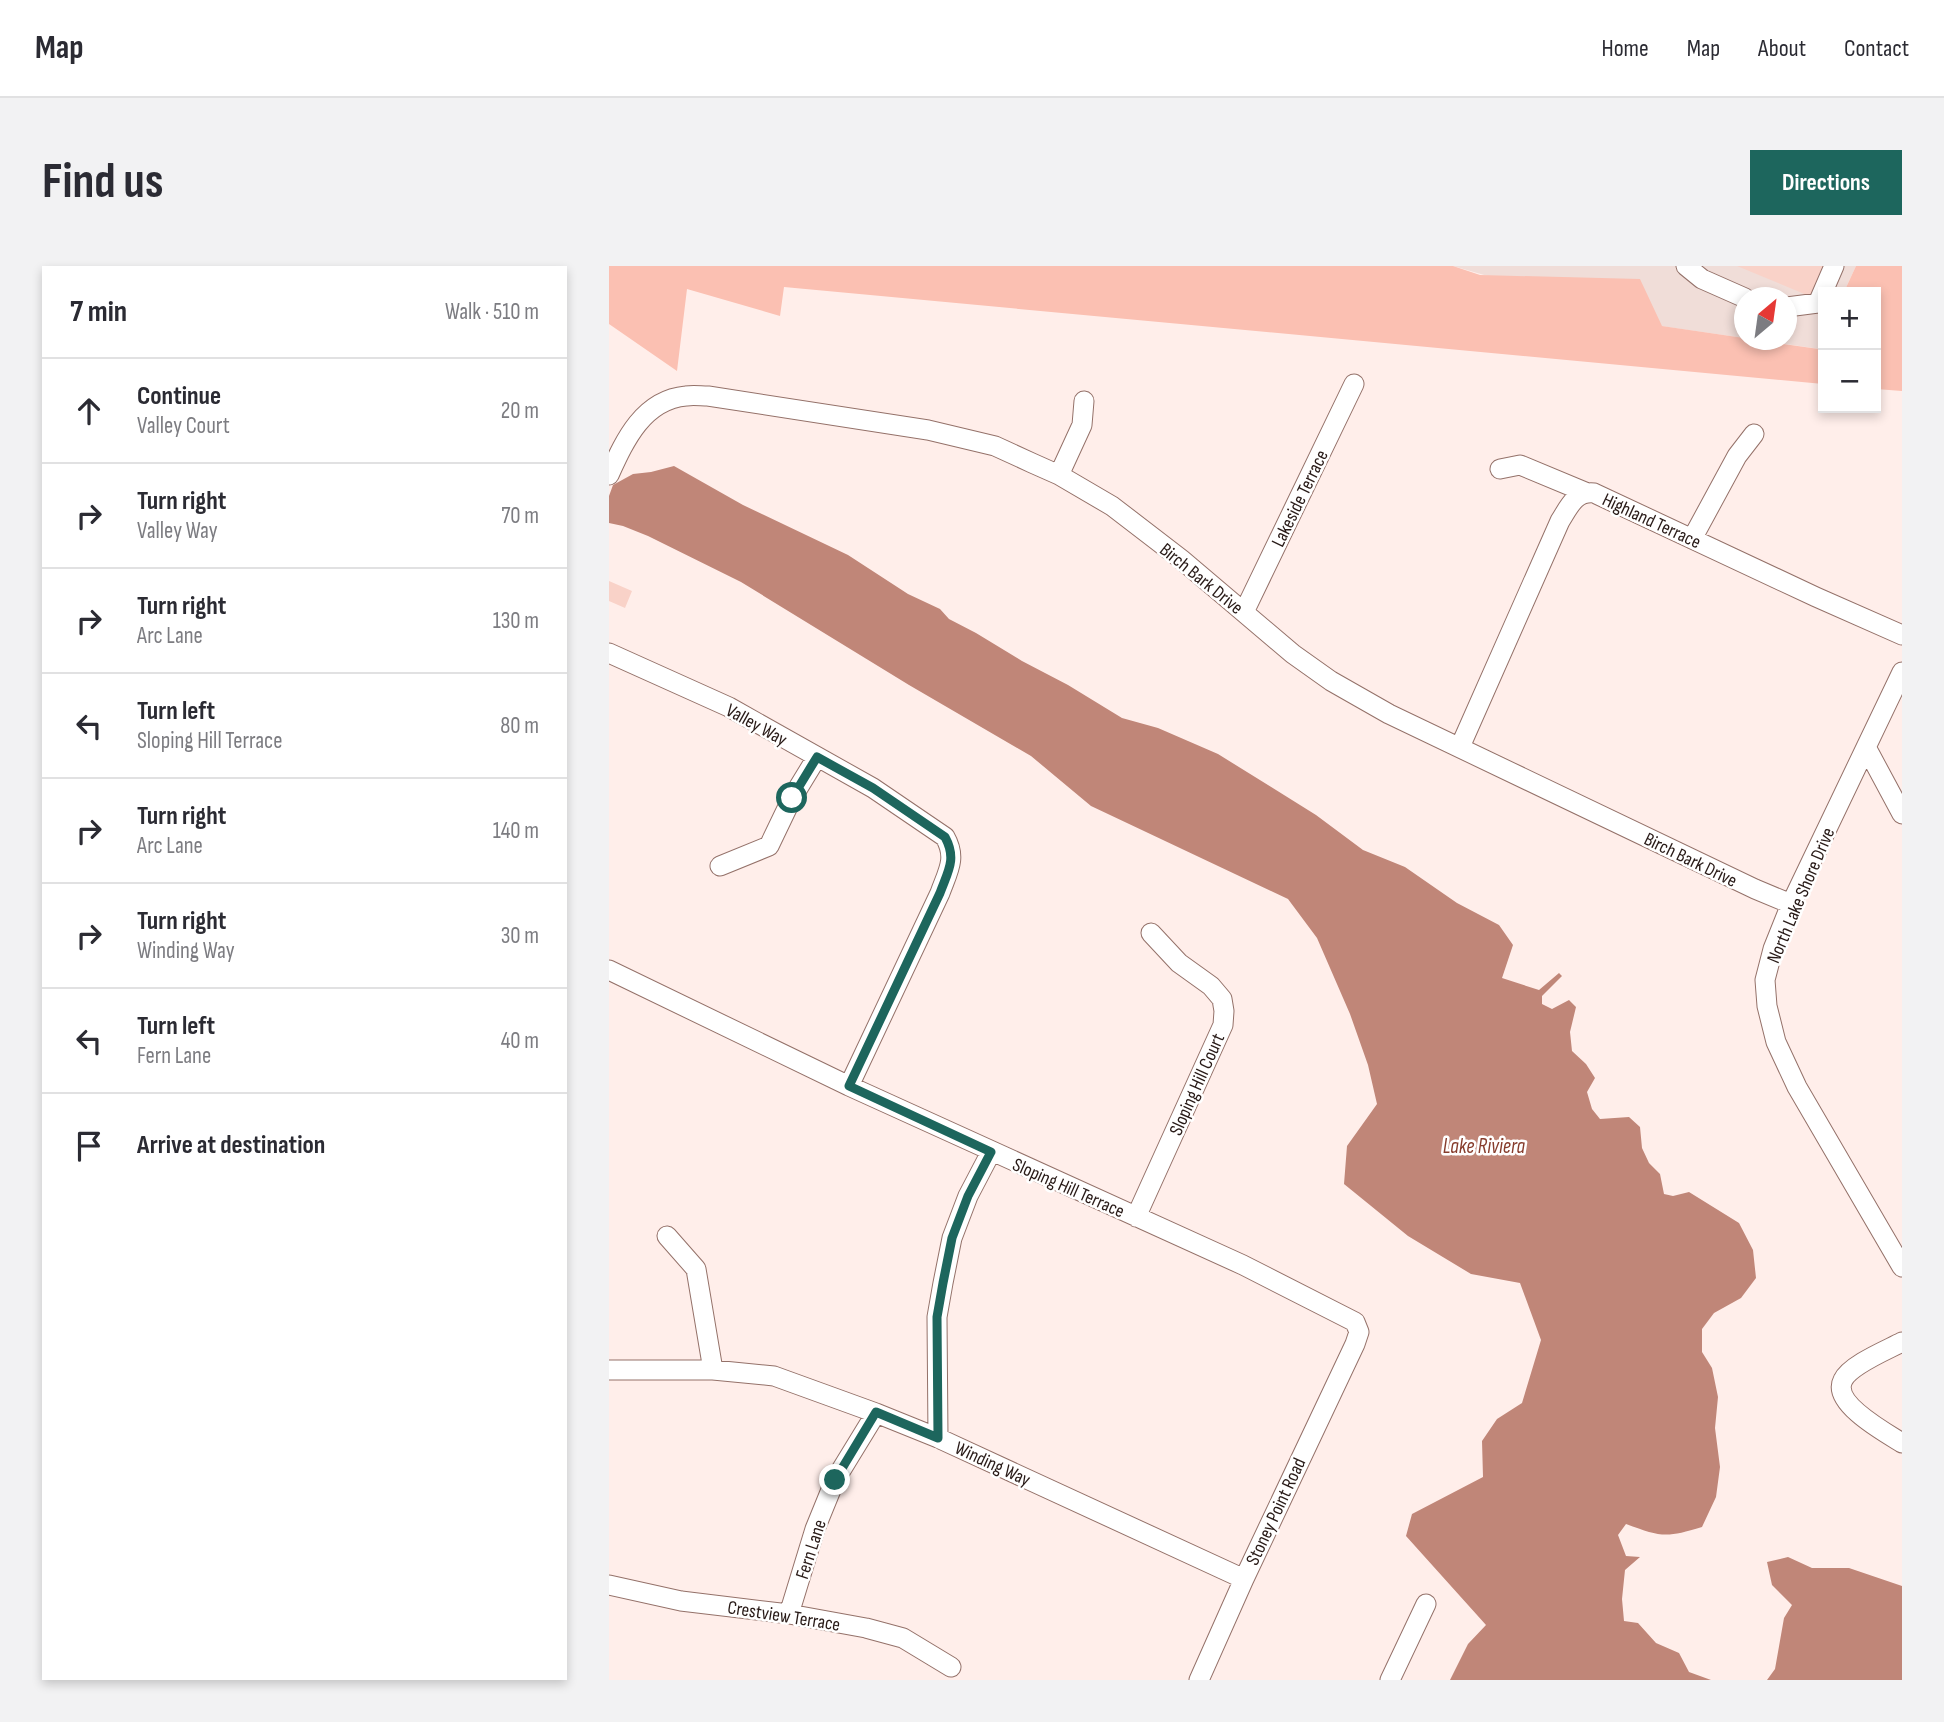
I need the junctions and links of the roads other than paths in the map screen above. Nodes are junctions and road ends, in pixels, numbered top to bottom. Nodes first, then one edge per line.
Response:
1 (1686, 266) edge
2 (1833, 266) edge
3 (1705, 272) edge
4 (1734, 291) edge
5 (1797, 306) edge
6 (1354, 384) dead end
7 (1084, 401) dead end
8 (1754, 434) dead end
9 (1500, 470) dead end
10 (609, 475) edge
11 (1059, 475) junction
12 (1585, 492) junction
13 (1692, 539) junction
14 (1244, 612) junction
15 (1902, 635) edge
16 (609, 653) edge
17 (1902, 672) edge
18 (1460, 747) junction
19 (1865, 747) junction
20 (817, 757) junction
21 (1902, 814) edge
22 (720, 866) dead end
23 (1791, 904) junction
24 (1151, 933) dead end
25 (609, 970) edge
26 (849, 1086) junction
27 (991, 1152) junction
28 (1136, 1217) junction
29 (667, 1236) dead end
30 (1902, 1267) edge
31 (1902, 1342) edge
32 (1355, 1344) joint
33 (609, 1370) edge
34 (713, 1370) junction
35 (876, 1412) junction
36 (938, 1438) junction
37 (1902, 1443) edge
38 (1244, 1579) junction
39 (609, 1585) edge
40 (1426, 1604) dead end
41 (789, 1614) junction
42 (951, 1667) dead end
43 (1199, 1680) edge
44 (1390, 1680) edge

1 - 3 street
2 - 5 street
3 - 4 street
6 - 14 street, Lakeside Terrace
7 - 11 street
8 - 13 street
9 - 12 street
10 - 11 street, Birch Bark Drive
11 - 14 street, Birch Bark Drive
12 - 13 street, Highland Terrace
12 - 18 street, Highland Terrace
13 - 15 street, Highland Terrace
14 - 18 street, Birch Bark Drive
16 - 20 street, Valley Way
17 - 19 street, North Lake Shore Drive
18 - 23 street, Birch Bark Drive
19 - 21 street
19 - 23 street, North Lake Shore Drive
20 - 22 street
20 - 26 street, Valley Way
23 - 30 street, North Lake Shore Drive
24 - 28 street, Sloping Hill Court
25 - 26 street, Sloping Hill Terrace
26 - 27 street, Sloping Hill Terrace
27 - 28 street, Sloping Hill Terrace
27 - 36 street
28 - 32 street, Sloping Hill Terrace
29 - 34 street
31 - 37 street
32 - 38 street, Stoney Point Road
33 - 34 street, Winding Way
34 - 35 street, Winding Way
35 - 36 street, Winding Way
35 - 41 street, Fern Lane
36 - 38 street, Winding Way
38 - 43 street, Stoney Point Road
39 - 41 street, Crestview Terrace
40 - 44 street
41 - 42 street, Crestview Terrace

